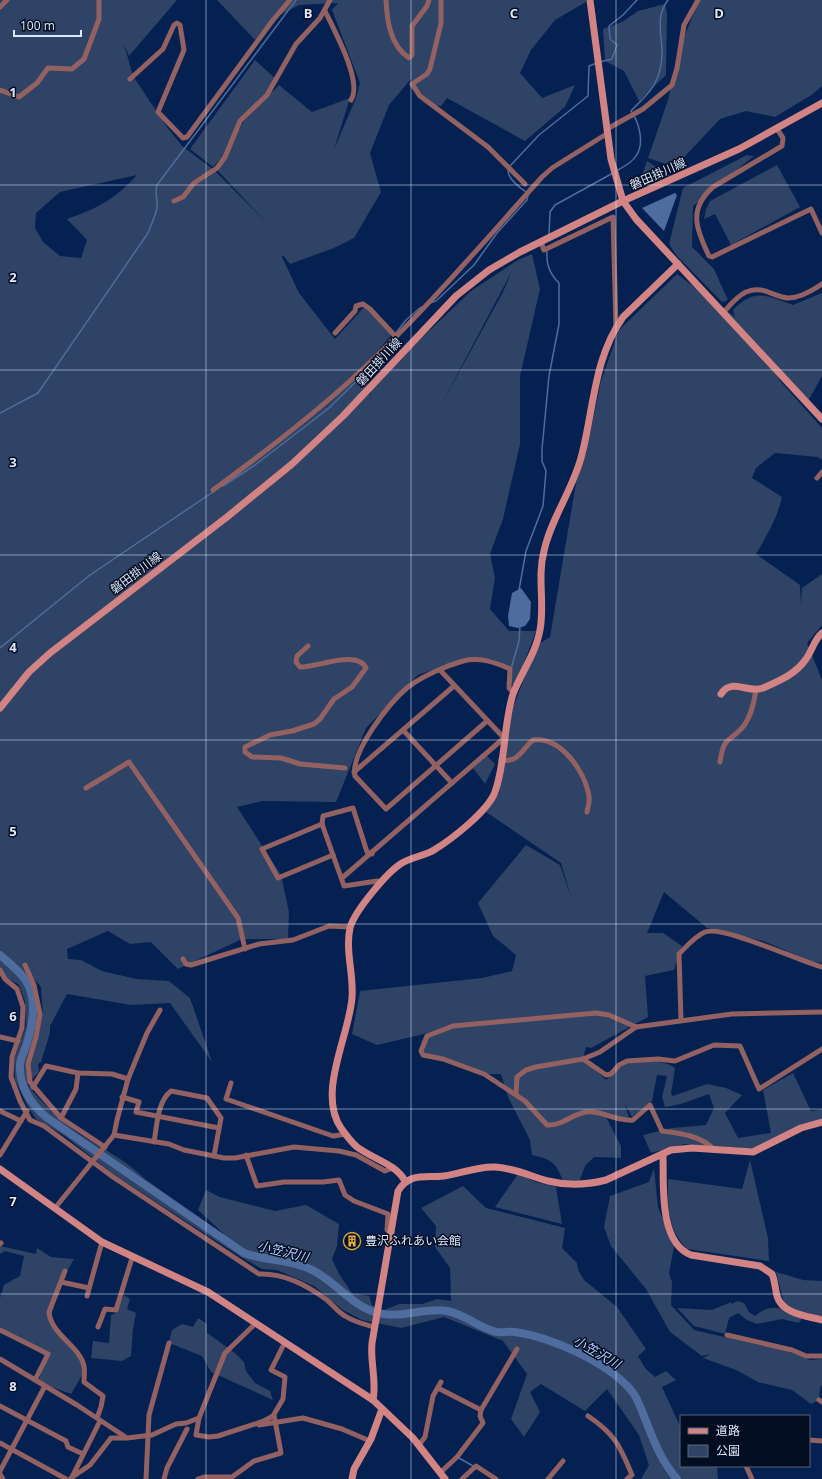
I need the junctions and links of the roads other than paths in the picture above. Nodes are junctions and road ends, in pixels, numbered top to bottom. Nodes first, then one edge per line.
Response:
1 (7, 0) edge
2 (99, 0) edge
3 (290, 0) edge
4 (330, 0) edge
5 (386, 0) edge
6 (429, 0) edge
7 (441, 0) edge
8 (590, 0) edge
9 (698, 0) edge
10 (0, 7) edge
11 (325, 11) junction
12 (130, 79) dead end
13 (0, 90) edge
14 (351, 100) dead end
15 (822, 102) edge
16 (777, 128) junction
17 (607, 131) junction
18 (525, 184) dead end
19 (174, 201) dead end
20 (623, 201) junction
21 (822, 233) edge
22 (541, 242) junction
23 (678, 264) junction
24 (822, 284) edge
25 (723, 312) junction
26 (616, 327) junction
27 (335, 333) dead end
28 (396, 337) junction
29 (821, 417) edge
30 (822, 472) edge
31 (817, 478) dead end
32 (213, 490) dead end
33 (822, 633) edge
34 (308, 646) dead end
35 (440, 670) junction
36 (454, 686) junction
37 (756, 690) junction
38 (514, 693) junction
39 (721, 694) dead end
40 (0, 708) edge
41 (487, 721) junction
42 (403, 730) junction
43 (504, 738) junction
44 (501, 760) junction
45 (720, 762) dead end
46 (436, 765) junction
47 (345, 768) dead end
48 (354, 772) junction
49 (452, 783) junction
50 (86, 788) dead end
51 (588, 812) dead end
52 (322, 824) junction
53 (372, 854) junction
54 (333, 855) junction
55 (342, 878) junction
56 (382, 882) junction
57 (350, 927) junction
58 (245, 949) junction
59 (183, 959) dead end
60 (25, 965) dead end
61 (822, 967) edge
62 (0, 970) edge
63 (160, 1010) dead end
64 (822, 1012) edge
65 (681, 1020) junction
66 (636, 1027) junction
67 (0, 1038) edge
68 (18, 1041) junction
69 (822, 1049) edge
70 (583, 1060) junction
71 (78, 1073) junction
72 (128, 1079) junction
73 (231, 1083) dead end
74 (33, 1087) junction
75 (516, 1094) junction
76 (122, 1097) junction
77 (26, 1111) junction
78 (0, 1112) edge
79 (159, 1117) junction
80 (61, 1118) junction
81 (21, 1121) junction
82 (822, 1122) edge
83 (219, 1128) junction
84 (346, 1134) junction
85 (114, 1135) junction
86 (154, 1142) junction
87 (104, 1147) junction
88 (714, 1150) junction
89 (663, 1154) junction
90 (0, 1155) edge
91 (246, 1155) junction
92 (214, 1156) junction
93 (95, 1161) junction
94 (393, 1168) junction
95 (0, 1169) edge
96 (405, 1181) junction
97 (55, 1208) junction
98 (391, 1232) junction
99 (102, 1242) junction
100 (132, 1258) junction
101 (65, 1271) dead end
102 (61, 1282) junction
103 (89, 1288) junction
104 (87, 1296) dead end
105 (822, 1320) edge
106 (256, 1323) junction
107 (98, 1327) dead end
108 (374, 1327) junction
109 (0, 1330) edge
110 (728, 1335) dead end
111 (169, 1342) dead end
112 (285, 1342) junction
113 (517, 1349) dead end
114 (822, 1356) edge
115 (0, 1359) edge
116 (35, 1380) junction
117 (441, 1382) dead end
118 (46, 1386) junction
119 (438, 1388) junction
120 (373, 1400) junction
121 (0, 1406) edge
122 (382, 1409) junction
123 (481, 1410) junction
124 (274, 1415) junction
125 (588, 1416) dead end
126 (199, 1418) junction
127 (99, 1420) junction
128 (27, 1421) junction
129 (275, 1422) junction
130 (258, 1423) junction
131 (187, 1429) dead end
132 (148, 1436) junction
133 (127, 1438) junction
134 (810, 1440) edge
135 (370, 1441) junction
136 (822, 1441) edge
137 (0, 1443) edge
138 (419, 1445) junction
139 (12, 1450) junction
140 (83, 1454) junction
141 (563, 1461) dead end
142 (746, 1467) edge
143 (441, 1472) junction
144 (0, 1473) edge
145 (3, 1479) edge
146 (69, 1479) edge
147 (146, 1479) edge
148 (164, 1479) edge
149 (198, 1479) edge
150 (352, 1479) edge
151 (446, 1479) edge
152 (462, 1479) edge
153 (496, 1479) edge
154 (548, 1479) edge
155 (627, 1479) edge
156 (752, 1479) edge

1 - 10 street
2 - 13 street
3 - 12 street
4 - 11 street
5 - 6 street
7 - 18 street
8 - 17 street
9 - 17 street
11 - 14 street
11 - 19 street
15 - 16 street, 磐田掛川線
16 - 20 street, 磐田掛川線
16 - 21 street
17 - 20 street
17 - 28 street
20 - 22 street, 磐田掛川線
20 - 23 street
22 - 26 street
22 - 40 street, 磐田掛川線
23 - 25 street
23 - 26 street
24 - 25 street
25 - 29 street
26 - 38 street
27 - 28 street
28 - 32 street
30 - 31 street
33 - 37 street
34 - 47 street
35 - 36 street
35 - 38 street
35 - 48 street
36 - 41 street
36 - 42 street
37 - 39 street
37 - 45 street
38 - 43 street
41 - 43 street
41 - 46 street
42 - 46 street
42 - 48 street
43 - 44 street
43 - 49 street
44 - 51 street
44 - 56 street
46 - 48 street
46 - 49 street
49 - 53 street
50 - 58 street
52 - 53 street
52 - 54 street
52 - 54 street
53 - 55 street
54 - 55 street
55 - 56 street
56 - 57 street
57 - 58 street
57 - 84 street
58 - 59 street
60 - 74 street
61 - 65 street
62 - 68 street
63 - 72 street
64 - 65 street
65 - 66 street
66 - 70 street
66 - 75 street
67 - 68 street
68 - 77 street
69 - 70 street
70 - 75 street
71 - 72 street
71 - 74 street
71 - 80 street
72 - 76 street
73 - 84 street
74 - 80 street
75 - 88 street
76 - 79 street
76 - 85 street
77 - 81 street
77 - 93 street
78 - 81 street
79 - 83 street
79 - 83 street
79 - 86 street
80 - 87 street
81 - 90 street
82 - 88 street
83 - 92 street
84 - 94 street
85 - 86 street
85 - 87 street
86 - 92 street
87 - 93 street
88 - 89 street
89 - 96 street
89 - 105 street
91 - 92 street
91 - 94 street
91 - 98 street
93 - 97 street
93 - 108 street
94 - 96 street
95 - 97 street
96 - 98 street
97 - 99 street
98 - 108 street
99 - 100 street
99 - 103 street
100 - 106 street
100 - 107 street
101 - 102 street
102 - 103 street
102 - 127 street
103 - 104 street
106 - 112 street
106 - 126 street
108 - 120 street
109 - 116 street
110 - 114 street
111 - 132 street
112 - 120 street
112 - 124 street
113 - 123 street
115 - 116 street
116 - 118 street
117 - 119 street
118 - 127 street
118 - 128 street
119 - 123 street
119 - 138 street
120 - 122 street
121 - 128 street
122 - 135 street
122 - 138 street
123 - 143 street
124 - 129 street
124 - 130 street
125 - 155 street
126 - 130 street
126 - 132 street
127 - 133 street
127 - 140 street
128 - 139 street
128 - 140 street
129 - 130 street
129 - 135 street
129 - 149 street
131 - 148 street
132 - 133 street
132 - 147 street
133 - 146 street
134 - 136 street
135 - 150 street
137 - 139 street
138 - 143 street
139 - 144 street
139 - 146 street
140 - 146 street
141 - 154 street
142 - 156 street
143 - 151 street
144 - 145 street
152 - 153 street

